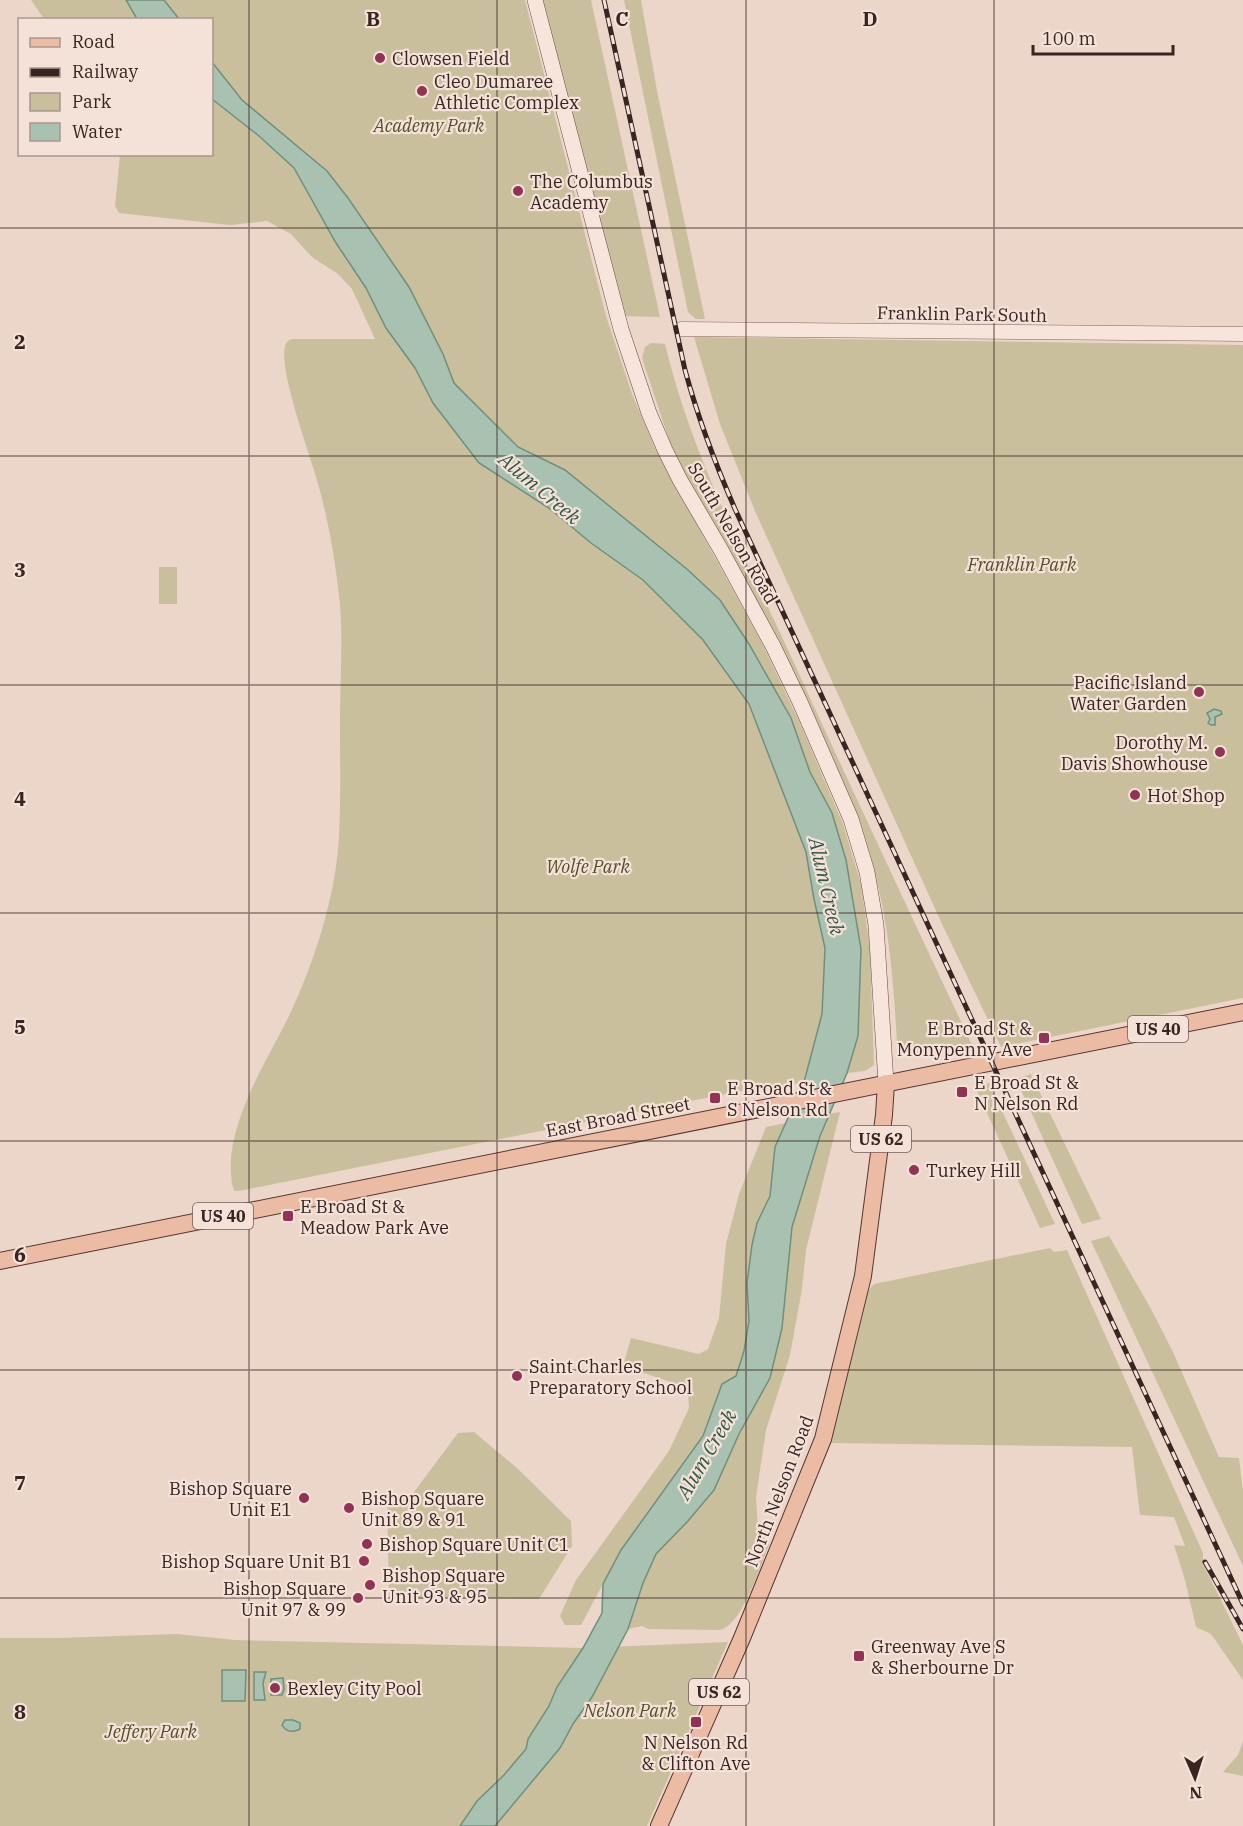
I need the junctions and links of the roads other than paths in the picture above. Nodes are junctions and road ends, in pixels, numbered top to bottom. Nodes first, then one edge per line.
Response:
1 (535, 0) edge
2 (681, 329) dead end
3 (1243, 334) edge
4 (1243, 1012) edge
5 (886, 1083) junction
6 (0, 1261) edge
7 (659, 1826) edge

1 - 5 main road, South Nelson Road
2 - 3 street, Franklin Park South
4 - 5 main road, East Broad Street / US 40
5 - 6 main road, East Broad Street / US 40
5 - 7 main road, North Nelson Road / US 62

